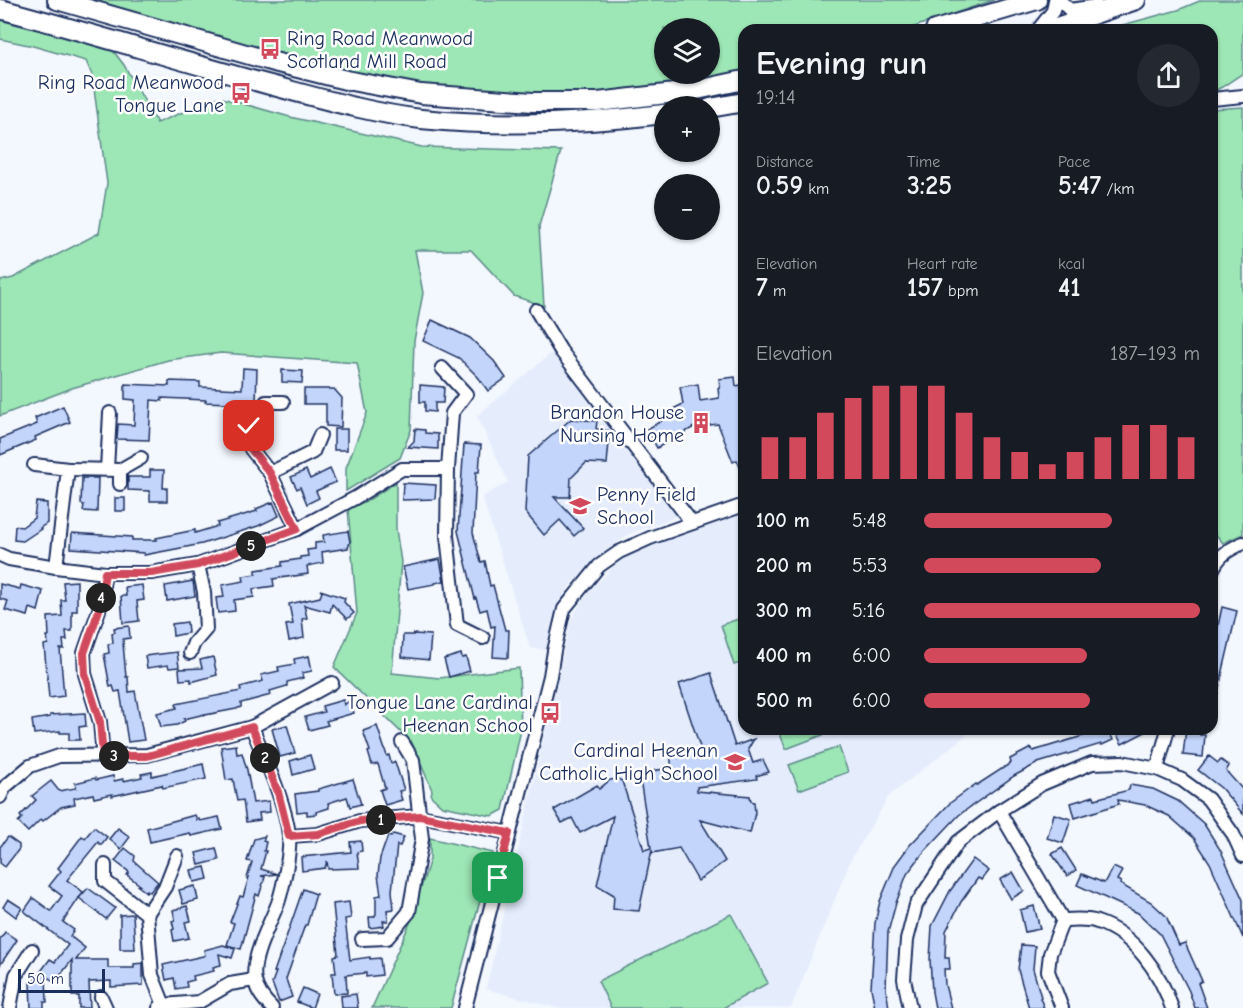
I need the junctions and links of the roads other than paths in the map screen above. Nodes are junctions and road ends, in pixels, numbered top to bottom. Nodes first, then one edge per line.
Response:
1 (57, 0) edge
2 (1011, 0) edge
3 (1037, 0) edge
4 (1057, 0) edge
5 (1132, 1) edge
6 (0, 9) edge
7 (971, 21) edge
8 (1042, 24) edge
9 (1065, 24) edge
10 (738, 82) edge
11 (1243, 96) edge
12 (1218, 98) edge
13 (738, 103) edge
14 (720, 106) edge
15 (654, 115) edge
16 (536, 310) dead end
17 (442, 368) dead end
18 (283, 402) dead end
19 (110, 413) dead end
20 (320, 435) dead end
21 (141, 458) dead end
22 (34, 465) dead end
23 (68, 469) junction
24 (107, 469) junction
25 (448, 469) junction
26 (120, 470) junction
27 (270, 473) junction
28 (120, 484) dead end
29 (738, 507) edge
30 (692, 523) junction
31 (297, 529) junction
32 (1243, 543) edge
33 (0, 555) edge
34 (1218, 559) edge
35 (198, 565) junction
36 (56, 567) junction
37 (105, 573) junction
38 (483, 638) dead end
39 (190, 653) dead end
40 (332, 683) dead end
41 (252, 727) junction
42 (1166, 735) edge
43 (402, 742) dead end
44 (103, 756) junction
45 (1157, 769) junction
46 (0, 797) edge
47 (999, 811) junction
48 (420, 816) junction
49 (509, 833) junction
50 (289, 836) junction
51 (177, 856) dead end
52 (1243, 856) edge
53 (105, 865) dead end
54 (147, 914) junction
55 (1063, 920) junction
56 (362, 939) dead end
57 (32, 950) dead end
58 (254, 980) junction
59 (161, 1007) edge
60 (10, 1008) edge
61 (272, 1008) edge
62 (465, 1008) edge
63 (910, 1008) edge
64 (1062, 1008) edge
65 (1172, 1008) edge

1 - 10 highway
2 - 7 street
3 - 7 highway
4 - 5 street
4 - 8 street
5 - 9 highway
6 - 15 highway
11 - 12 street
13 - 14 highway
16 - 30 street
17 - 25 street
18 - 27 street
19 - 24 street
20 - 27 street
21 - 26 street
22 - 23 street
23 - 24 street
23 - 36 street
24 - 26 street
25 - 31 street
25 - 38 street
26 - 28 street
27 - 31 street
29 - 30 street
30 - 49 street
31 - 35 street
32 - 34 street
33 - 36 street
35 - 37 street
35 - 39 street
36 - 37 street
37 - 44 street
40 - 41 street
41 - 44 street
41 - 50 street
42 - 45 street
43 - 48 street
44 - 46 street
45 - 47 street
45 - 52 street
47 - 55 street
47 - 63 street
48 - 49 street
48 - 50 street
48 - 56 street
49 - 62 street
50 - 58 street
51 - 54 street
53 - 54 street
54 - 59 street
55 - 64 street
55 - 65 street
57 - 60 street
58 - 59 street
58 - 61 street

